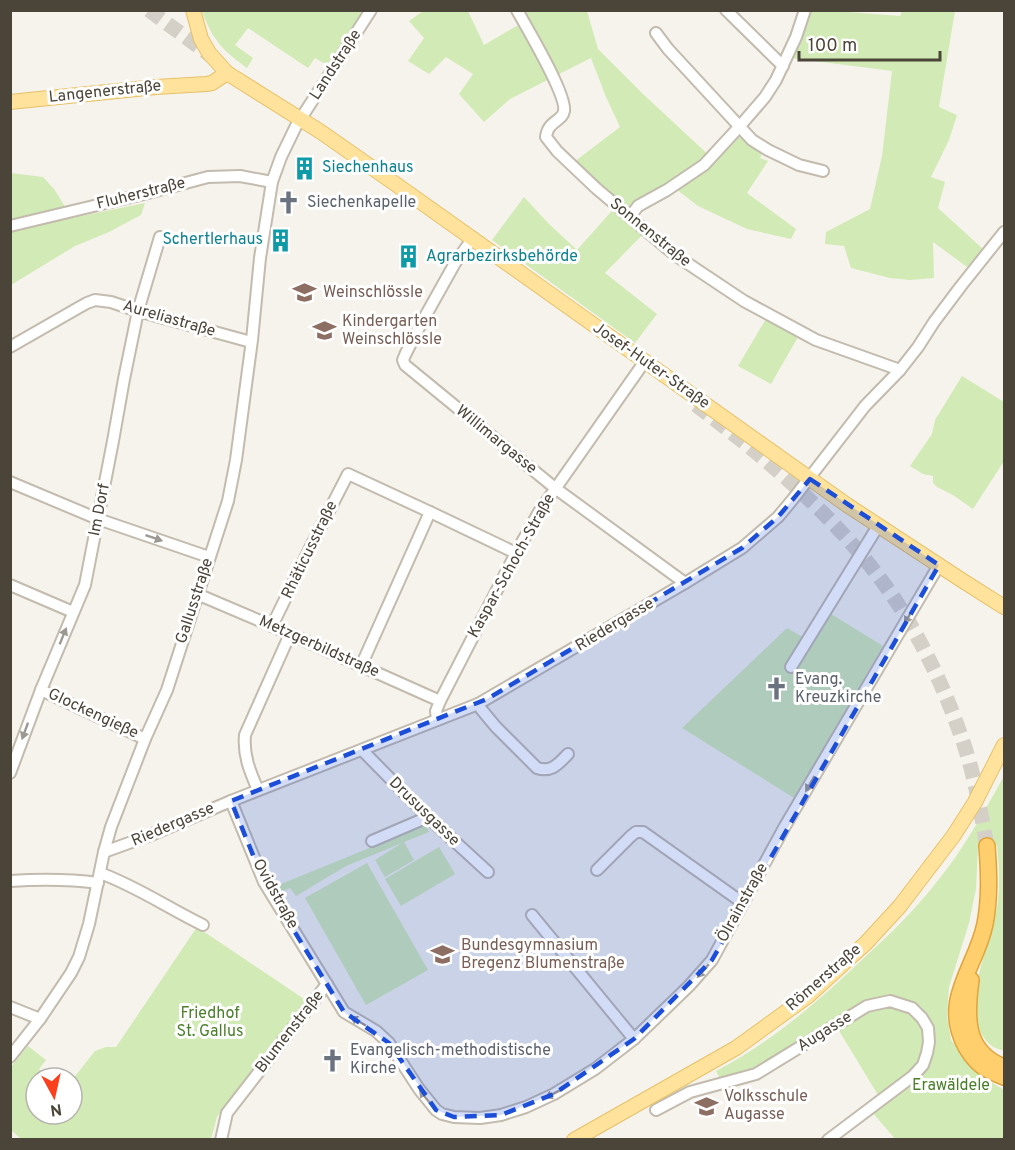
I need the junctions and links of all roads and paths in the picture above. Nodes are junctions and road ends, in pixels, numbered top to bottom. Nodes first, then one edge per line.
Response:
1 (193, 10) edge
2 (371, 10) edge
3 (518, 10) edge
4 (726, 10) edge
5 (802, 12) edge
6 (656, 33) dead end
7 (783, 66) junction
8 (223, 68) junction
9 (10, 102) edge
10 (301, 119) junction
11 (741, 126) junction
12 (823, 171) dead end
13 (272, 182) junction
14 (630, 217) junction
15 (10, 226) edge
16 (1005, 232) edge
17 (160, 237) dead end
18 (472, 238) junction
19 (138, 311) junction
20 (251, 342) junction
21 (10, 347) edge
22 (645, 361) junction
23 (900, 370) junction
24 (810, 479) junction
25 (10, 482) edge
26 (555, 488) junction
27 (430, 512) junction
28 (98, 519) junction
29 (878, 526) junction
30 (516, 553) junction
31 (209, 557) junction
32 (939, 565) junction
33 (685, 583) junction
34 (10, 585) edge
35 (197, 594) junction
36 (1005, 607) edge
37 (73, 612) junction
38 (272, 626) junction
39 (290, 634) junction
40 (361, 666) junction
41 (791, 667) dead end
42 (40, 690) junction
43 (440, 701) junction
44 (478, 704) junction
45 (437, 720) junction
46 (145, 739) junction
47 (1005, 745) edge
48 (362, 750) junction
49 (568, 754) dead end
50 (10, 773) edge
51 (258, 790) junction
52 (231, 801) junction
53 (428, 817) junction
54 (372, 841) dead end
55 (987, 846) tunnel mouth
56 (104, 852) junction
57 (597, 870) dead end
58 (488, 872) dead end
59 (99, 878) junction
60 (10, 881) edge
61 (743, 903) junction
62 (532, 915) dead end
63 (203, 925) dead end
64 (974, 959) junction
65 (327, 984) junction
66 (10, 1007) edge
67 (39, 1019) junction
68 (634, 1039) junction
69 (974, 1039) junction
70 (1005, 1054) edge
71 (10, 1057) edge
72 (1000, 1072) edge
73 (1005, 1086) edge
74 (656, 1110) dead end
75 (442, 1114) joint
76 (221, 1140) edge
77 (574, 1140) edge
78 (828, 1140) edge

1 - 8 main road
2 - 10 street, Landstraße
3 - 14 street, Sonnenstraße
4 - 7 street
5 - 7 street
6 - 11 street
7 - 11 street
8 - 9 main road, Langenerstraße
8 - 10 main road, Josef-Huter-Straße
10 - 13 street, Gallusstraße
10 - 18 main road, Josef-Huter-Straße
11 - 12 street
11 - 14 street
13 - 15 street, Fluherstraße
13 - 20 street, Gallusstraße
14 - 23 street, Sonnenstraße
16 - 23 street, Riedergasse
17 - 19 street, Im Dorf
18 - 22 main road, Josef-Huter-Straße
18 - 26 street, Willimargasse
19 - 20 street, Aureliastraße
19 - 21 street, Aureliastraße
19 - 28 street, Im Dorf
20 - 31 street, Gallusstraße
22 - 24 main road, Josef-Huter-Straße
22 - 26 street, Kaspar-Schoch-Straße
23 - 24 street, Riedergasse
24 - 29 main road, Josef-Huter-Straße
24 - 33 street, Riedergasse
25 - 28 street
26 - 30 street, Kaspar-Schoch-Straße
26 - 33 street, Willimargasse
27 - 30 street
27 - 38 street, Rhäticusstraße
27 - 40 street
28 -> 31 street
28 - 37 street, Im Dorf
29 - 32 main road, Josef-Huter-Straße
29 - 41 street
30 - 43 street, Kaspar-Schoch-Straße
31 - 35 street, Gallusstraße
32 - 36 main road, Josef-Huter-Straße
32 -> 61 street, Ölrainstraße
33 - 44 street, Riedergasse
34 - 37 street
35 - 38 street, Metzgerbildstraße
35 - 46 street, Gallusstraße
42 -> 37 street, Im Dorf
38 - 39 street, Metzgerbildstraße
39 - 40 street, Metzgerbildstraße
39 - 51 street
40 - 43 street, Metzgerbildstraße
42 - 46 street, Glockengieße
42 -> 50 street, Im Dorf
43 - 45 street, Kaspar-Schoch-Straße
44 - 45 street, Riedergasse
44 - 49 street
45 - 48 street, Riedergasse
46 - 56 street, Gallusstraße
47 - 77 main road, Römerstraße
48 - 51 street, Riedergasse
48 - 53 street, Drususgasse
51 - 52 street, Riedergasse
52 - 56 street, Riedergasse
52 - 65 street, Ovidstraße
53 - 54 street
53 - 58 street, Drususgasse
55 - 64 highway
56 - 59 street, Gallusstraße
57 - 61 street
59 - 60 street
59 - 63 street
59 - 67 street, Gallusstraße
61 -> 68 street, Ölrainstraße
62 - 68 street
64 - 69 highway
64 - 72 highway
75 -> 65 street, Blumenstraße
65 - 76 street, Blumenstraße
66 - 67 street
67 - 71 street, Gallusstraße
68 -> 75 street, Ölrainstraße
69 - 70 highway
69 - 72 highway
72 - 73 highway
74 - 78 street, Augasse

